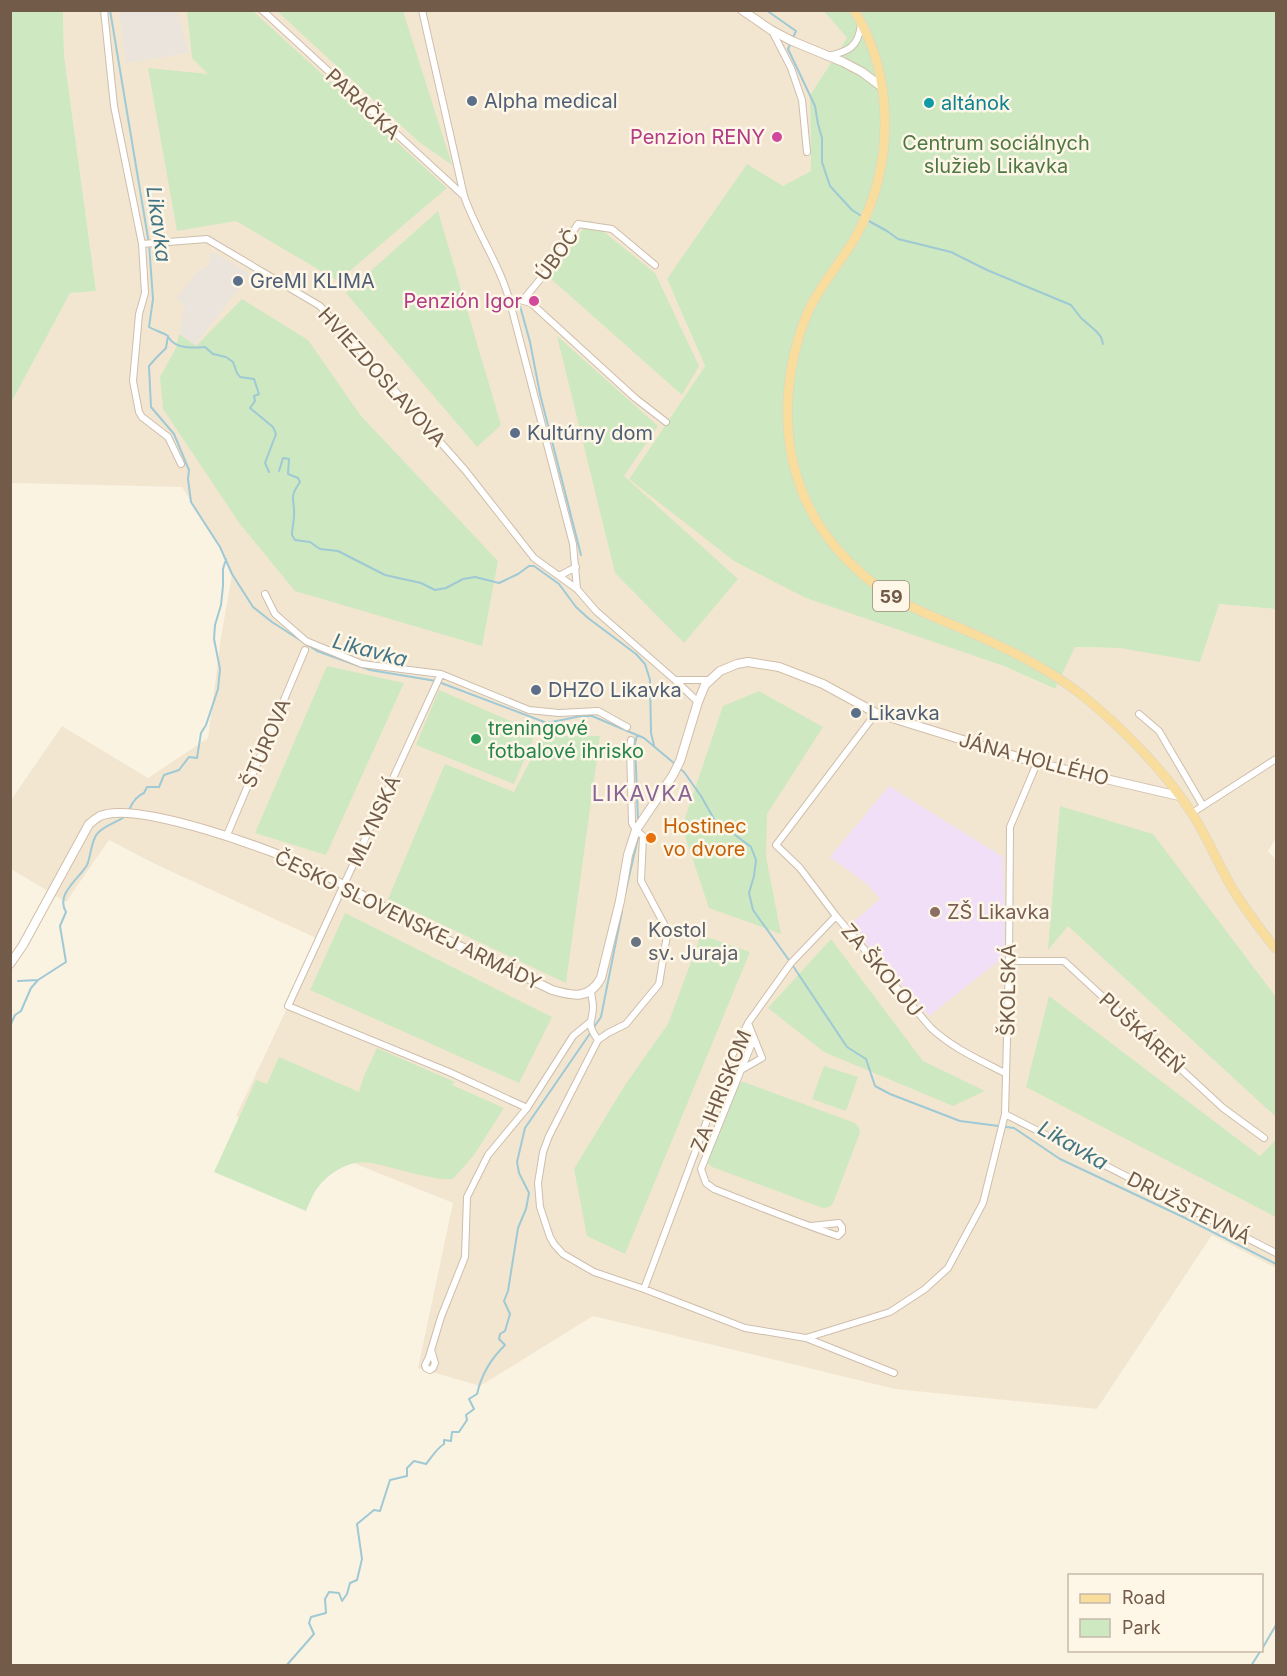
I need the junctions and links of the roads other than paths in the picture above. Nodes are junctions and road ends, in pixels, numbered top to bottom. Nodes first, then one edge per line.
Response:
1 (104, 10) edge
2 (262, 10) edge
3 (422, 10) edge
4 (742, 10) edge
5 (854, 10) edge
6 (862, 23) junction
7 (771, 30) junction
8 (829, 56) junction
9 (882, 87) junction
10 (807, 152) dead end
11 (464, 196) junction
12 (142, 244) junction
13 (655, 265) dead end
14 (523, 300) junction
15 (510, 303) junction
16 (666, 422) dead end
17 (181, 464) dead end
18 (576, 567) junction
19 (559, 576) junction
20 (577, 589) junction
21 (265, 594) dead end
22 (305, 650) dead end
23 (440, 676) junction
24 (675, 680) junction
25 (709, 680) junction
26 (698, 702) junction
27 (876, 713) junction
28 (1139, 714) dead end
29 (627, 727) dead end
30 (632, 740) dead end
31 (1276, 759) edge
32 (1037, 763) junction
33 (1179, 796) junction
34 (1203, 806) junction
35 (1192, 813) junction
36 (636, 830) junction
37 (226, 835) junction
38 (344, 886) junction
39 (836, 916) junction
40 (1276, 949) edge
41 (1009, 961) junction
42 (10, 964) edge
43 (591, 991) junction
44 (590, 1022) junction
45 (748, 1023) junction
46 (754, 1038) junction
47 (598, 1040) junction
48 (740, 1071) junction
49 (1005, 1073) junction
50 (527, 1108) junction
51 (1005, 1114) junction
52 (1263, 1138) dead end
53 (811, 1226) dead end
54 (1276, 1253) edge
55 (644, 1289) junction
56 (806, 1338) junction
57 (431, 1350) dead end
58 (894, 1373) dead end

1 - 12 street
2 - 11 street, PARAČKA
3 - 11 street
4 - 7 street
5 - 6 main road, 59
6 - 8 street
6 - 9 main road, 59
7 - 8 street
7 - 10 street
8 - 9 street
9 - 33 main road, 59
11 - 15 street
12 - 17 street
12 - 19 street, HVIEZDOSLAVOVA
13 - 14 street, ÚBOČ
14 - 15 street
14 - 16 street
15 - 18 street
18 - 19 street
18 - 20 street
19 - 20 street, HVIEZDOSLAVOVA
20 - 24 street, HVIEZDOSLAVOVA
21 - 23 street
22 - 37 street, ŠTÚROVA
23 - 29 street
23 - 38 street, MLYNSKÁ
24 - 25 street
24 - 26 street
25 - 26 street
25 - 27 street, JÁNA HOLLÉHO
26 - 36 street
27 - 32 street, JÁNA HOLLÉHO
27 - 39 street, ZA ŠKOLOU
28 - 34 street
30 - 36 street
31 - 34 street
32 - 33 street, JÁNA HOLLÉHO
32 - 41 street, ŠKOLSKÁ
33 - 35 main road, 59
34 - 35 street
35 - 40 main road, 59
36 - 43 street
36 - 47 street
37 - 38 street, ČESKO SLOVENSKEJ ARMÁDY
37 - 42 street, ČESKO SLOVENSKEJ ARMÁDY
38 - 43 street, ČESKO SLOVENSKEJ ARMÁDY
38 - 50 street, MLYNSKÁ
39 - 45 street, ZA IHRISKOM
39 - 49 street, ZA ŠKOLOU
41 - 49 street, ŠKOLSKÁ
41 - 52 street, PUŠKÁREŇ
43 - 44 street
44 - 47 street
44 - 50 street
45 - 46 street
45 - 55 street, ZA IHRISKOM
46 - 48 street
46 - 48 street
47 - 55 street
48 - 53 street
49 - 51 street, ŠKOLSKÁ
50 - 57 street
51 - 54 street, DRUŽSTEVNÁ
51 - 56 street, ŠKOLSKÁ
55 - 56 street
56 - 58 street

